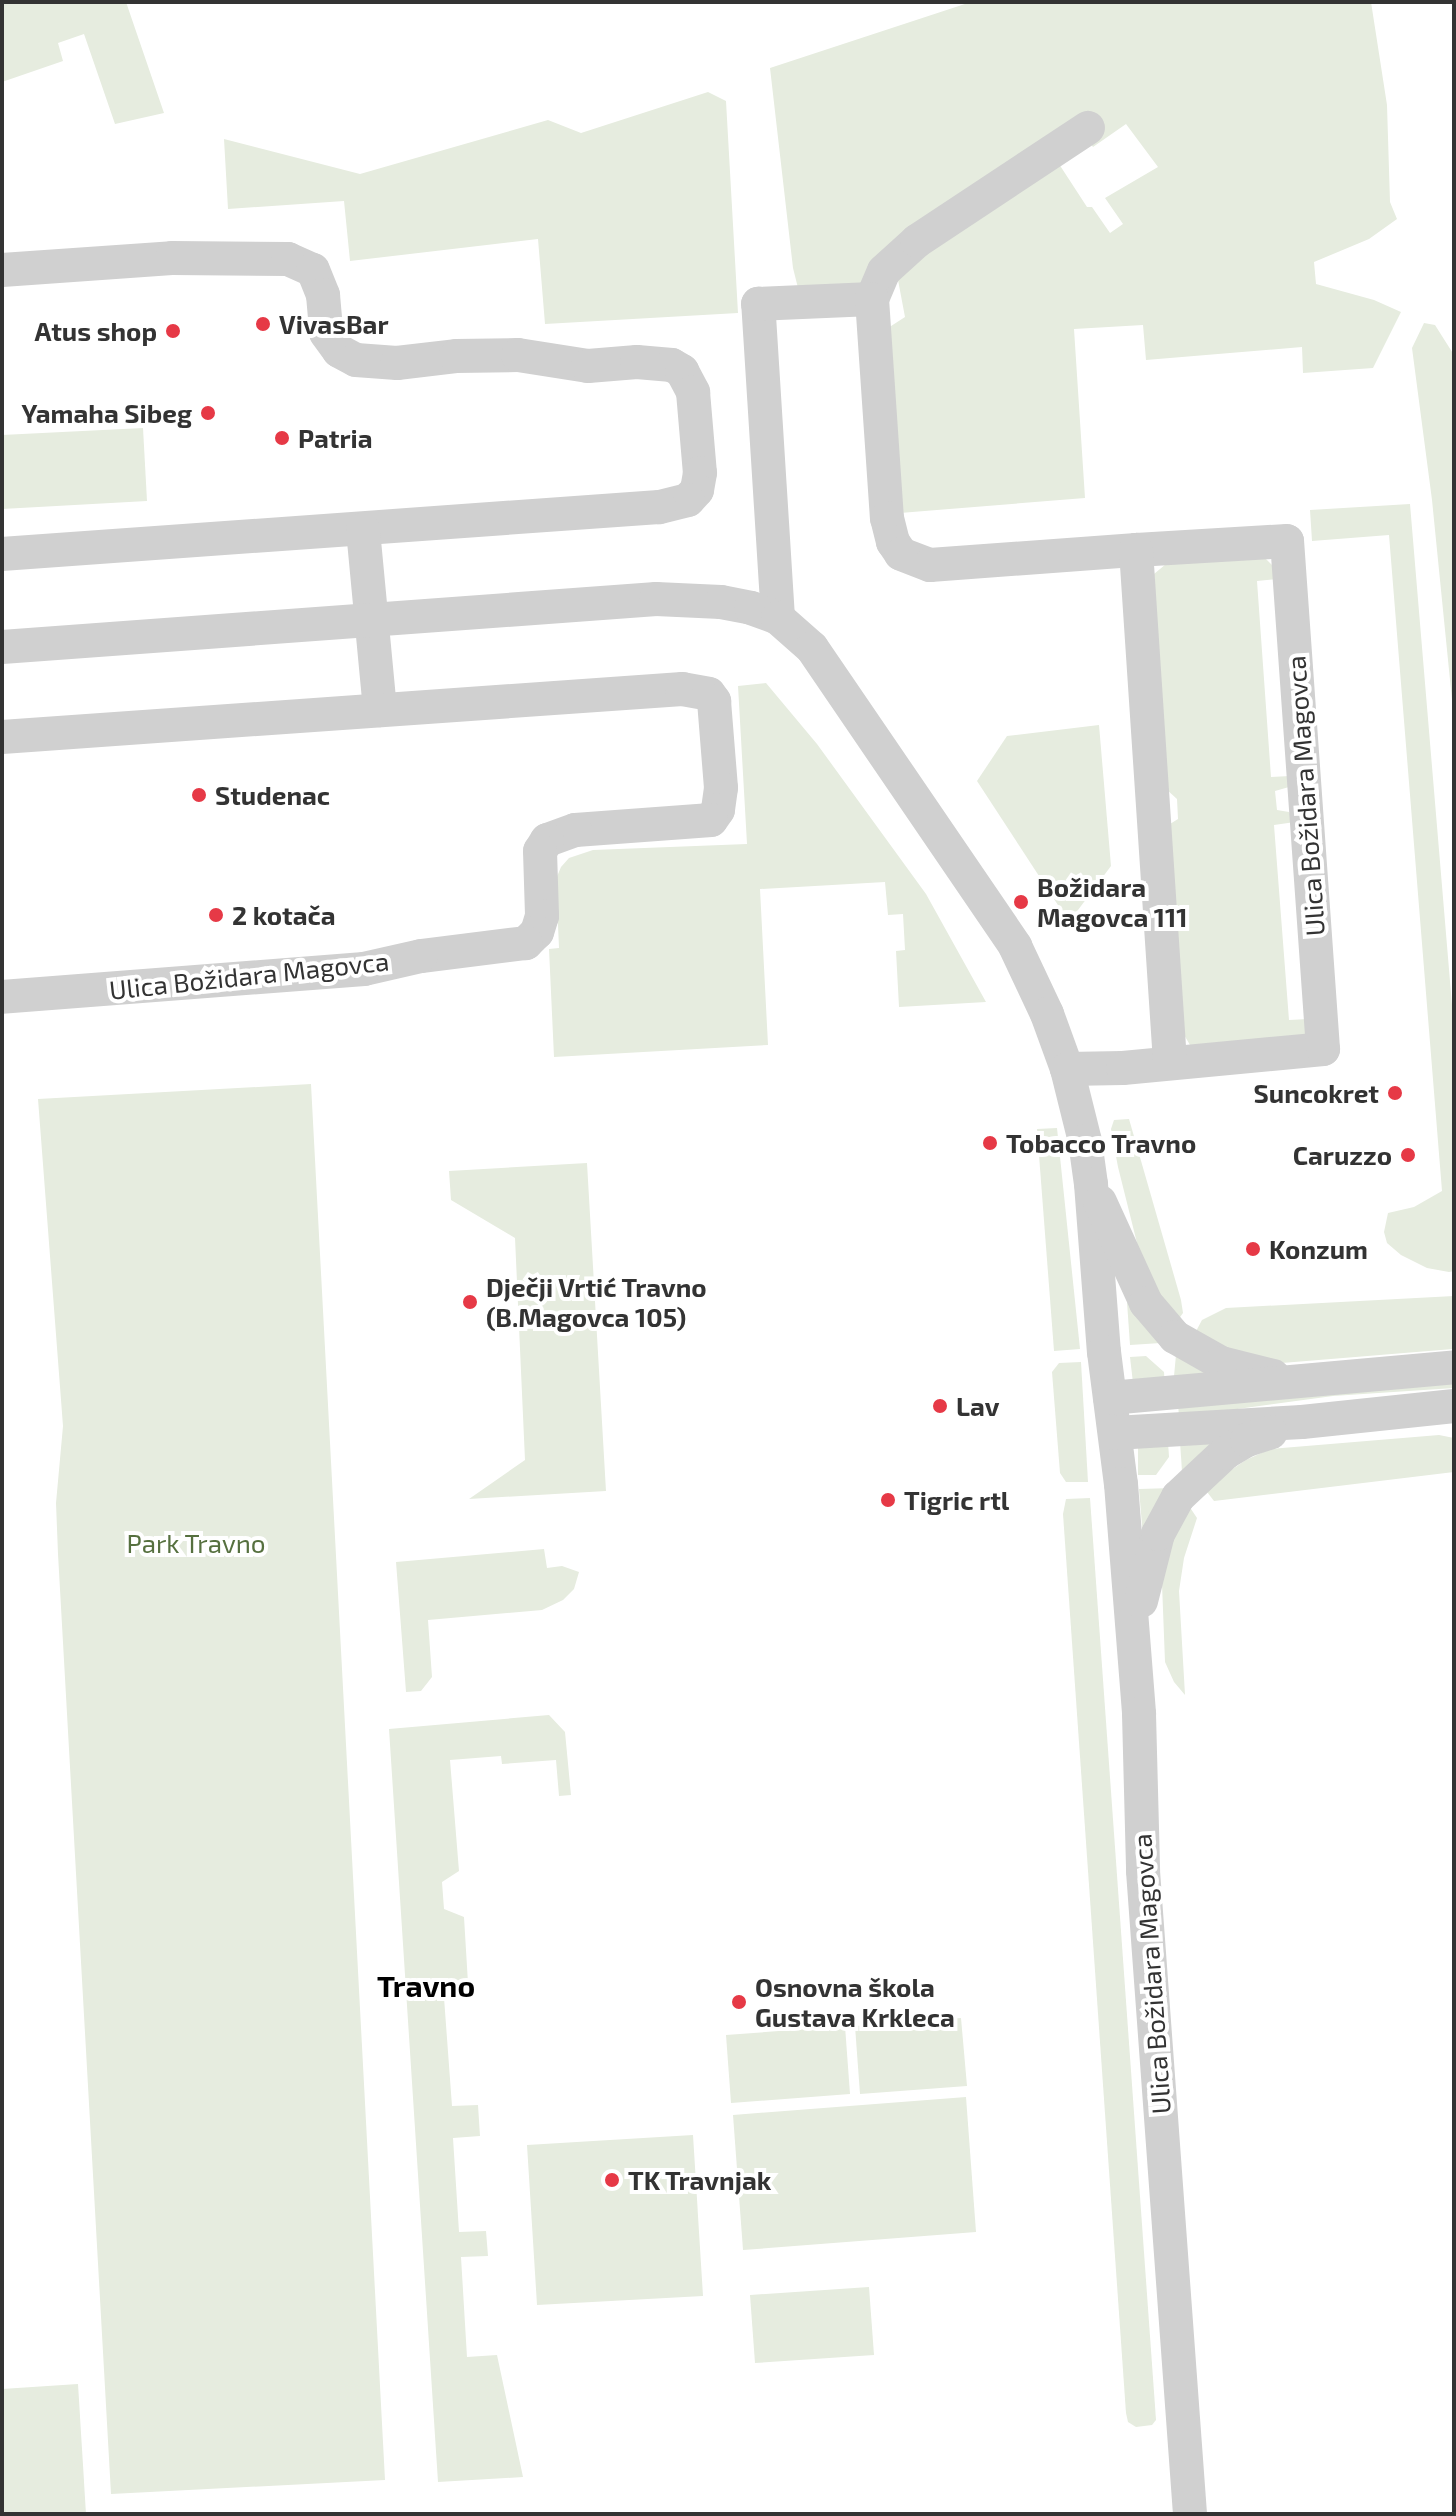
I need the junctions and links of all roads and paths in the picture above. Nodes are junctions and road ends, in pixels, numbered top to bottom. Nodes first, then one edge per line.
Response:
1 (1088, 128) dead end
2 (2, 270) edge
3 (872, 299) junction
4 (363, 530) junction
5 (1136, 550) junction
6 (2, 554) edge
7 (778, 618) junction
8 (371, 620) junction
9 (2, 647) edge
10 (380, 710) junction
11 (2, 737) edge
12 (2, 997) edge
13 (1170, 1062) junction
14 (1067, 1069) junction
15 (1091, 1184) junction
16 (1454, 1367) edge
17 (1293, 1382) junction
18 (1110, 1398) junction
19 (1454, 1406) edge
20 (1413, 1409) junction
21 (1454, 1417) edge
22 (1302, 1422) junction
23 (1115, 1433) junction
24 (1133, 1641) junction
25 (1190, 2514) edge

1 - 3 street
2 - 4 street
3 - 5 street, Ulica Božidara Magovca
3 - 7 street
4 - 6 street
4 - 8 street
5 - 13 street
5 - 13 street, Ulica Božidara Magovca
7 - 8 street, Ulica Božidara Magovca
7 - 14 street, Ulica Božidara Magovca
8 - 9 street, Ulica Božidara Magovca
8 - 10 street
10 - 11 street, Ulica Božidara Magovca
10 - 12 street, Ulica Božidara Magovca
13 - 14 street, Ulica Božidara Magovca
14 - 15 street, Ulica Božidara Magovca
15 - 17 street
15 - 18 street, Ulica Božidara Magovca
16 - 17 street
17 - 18 street
18 - 23 street, Ulica Božidara Magovca
19 - 20 street
20 - 21 street
20 - 22 street
22 - 23 street
22 - 24 street
23 - 24 street, Ulica Božidara Magovca
24 - 25 street, Ulica Božidara Magovca

